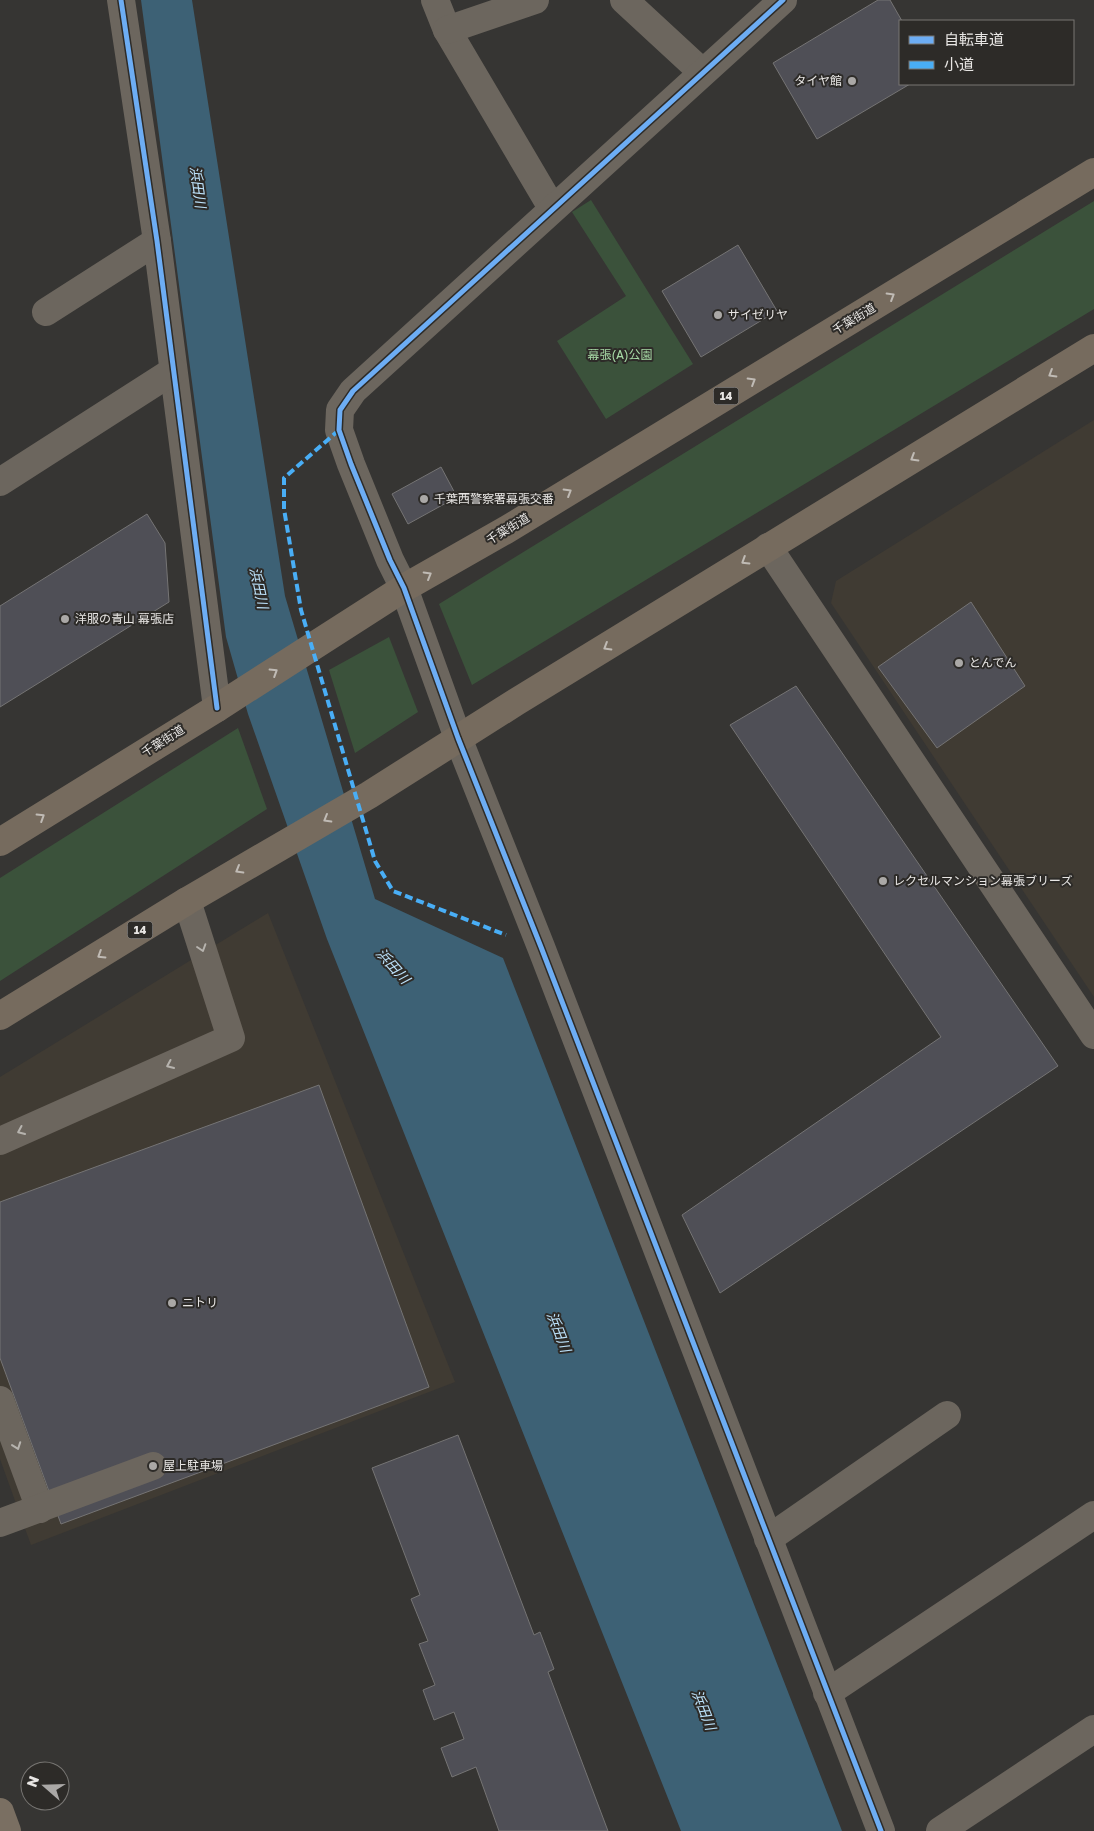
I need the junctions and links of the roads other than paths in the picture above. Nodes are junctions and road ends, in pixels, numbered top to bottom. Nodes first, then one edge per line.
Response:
1 (121, 0) edge
2 (435, 0) edge
3 (535, 0) edge
4 (624, 0) edge
5 (783, 0) edge
6 (448, 30) junction
7 (702, 72) junction
8 (1094, 172) edge
9 (552, 208) junction
10 (157, 241) junction
11 (46, 312) dead end
12 (1094, 348) edge
13 (173, 371) junction
14 (0, 482) edge
15 (768, 547) junction
16 (404, 588) junction
17 (225, 703) junction
18 (458, 738) junction
19 (0, 842) edge
20 (186, 901) junction
21 (0, 1016) edge
22 (1094, 1035) edge
23 (0, 1141) edge
24 (0, 1400) edge
25 (947, 1415) dead end
26 (153, 1466) dead end
27 (47, 1506) junction
28 (1094, 1516) edge
29 (0, 1523) edge
30 (768, 1539) junction
31 (827, 1693) junction
32 (1094, 1729) edge
33 (0, 1812) edge
34 (7, 1831) edge
35 (881, 1831) edge
36 (940, 1831) edge

1 - 10 street
2 - 6 street
3 - 6 street
4 - 7 street
5 - 7 street
6 - 9 street
7 - 9 street
16 -> 8 highway, 千葉街道 / 14
9 - 16 street
10 - 11 street
10 - 13 street
12 -> 15 highway, 14
13 - 14 street
13 - 17 street
15 -> 18 highway, 14
15 - 22 street
17 -> 16 highway, 千葉街道 / 14
16 - 18 street
19 -> 17 highway, 千葉街道 / 14
18 -> 20 highway, 14
18 - 30 street
20 -> 21 highway, 14
20 -> 23 street
24 -> 27 street
25 - 30 street
26 - 27 street
27 - 29 street
28 - 31 street
30 - 31 street
31 - 35 street
32 - 36 street
33 - 34 main road

